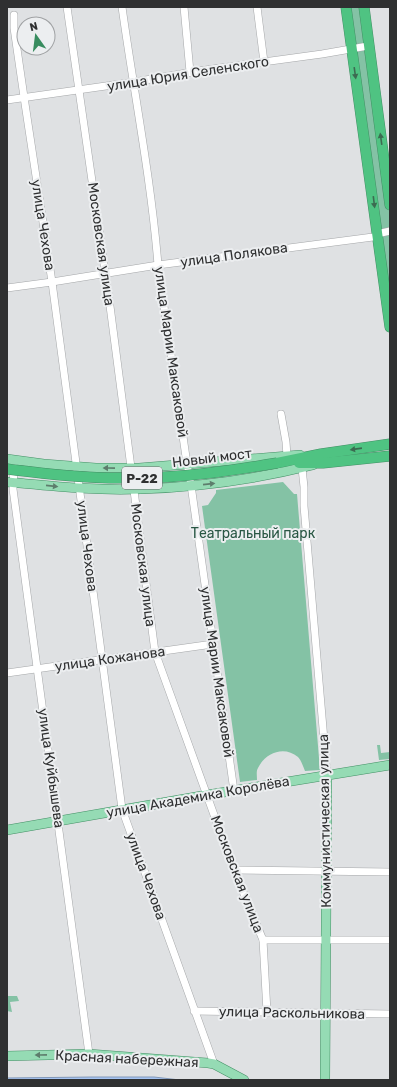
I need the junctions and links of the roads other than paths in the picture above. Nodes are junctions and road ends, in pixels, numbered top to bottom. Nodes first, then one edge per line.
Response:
1 (67, 7) edge
2 (122, 7) edge
3 (184, 7) edge
4 (257, 7) edge
5 (346, 7) edge
6 (364, 7) edge
7 (14, 15) dead end
8 (368, 46) junction
9 (352, 49) junction
10 (264, 62) junction
11 (190, 72) junction
12 (134, 82) junction
13 (79, 89) junction
14 (24, 97) junction
15 (7, 100) edge
16 (390, 205) edge
17 (390, 231) edge
18 (377, 234) junction
19 (158, 265) junction
20 (105, 274) junction
21 (52, 282) junction
22 (7, 288) edge
23 (390, 327) edge
24 (281, 414) dead end
25 (390, 444) edge
26 (287, 456) junction
27 (390, 456) edge
28 (322, 458) junction
29 (11, 460) edge
30 (187, 464) junction
31 (77, 466) junction
32 (131, 468) junction
33 (302, 468) junction
34 (7, 469) edge
35 (10, 482) edge
36 (191, 485) junction
37 (79, 488) junction
38 (134, 489) junction
39 (213, 644) junction
40 (155, 652) junction
41 (102, 661) junction
42 (37, 669) junction
43 (7, 673) edge
44 (390, 766) edge
45 (327, 775) junction
46 (234, 792) junction
47 (207, 795) junction
48 (122, 810) junction
49 (58, 821) junction
50 (7, 830) edge
51 (234, 870) junction
52 (326, 872) junction
53 (390, 872) edge
54 (263, 940) junction
55 (326, 940) junction
56 (390, 940) edge
57 (194, 1012) junction
58 (267, 1012) junction
59 (325, 1013) junction
60 (390, 1014) edge
61 (89, 1054) junction
62 (7, 1056) edge
63 (214, 1064) junction
64 (244, 1080) edge
65 (325, 1080) edge

1 - 13 street, Московская улица
2 - 12 street, улица Марии Максаковой
3 - 11 street
4 - 10 street
5 - 9 highway
6 - 8 highway
7 - 14 street, улица Чехова
8 - 9 street, улица Юрия Селенского
16 -> 8 highway
9 - 10 street, улица Юрия Селенского
9 -> 18 highway
10 - 11 street, улица Юрия Селенского
11 - 12 street, улица Юрия Селенского
12 - 13 street, улица Юрия Селенского
12 - 19 street, улица Марии Максаковой
13 - 14 street, улица Юрия Селенского
13 - 20 street, Московская улица
14 - 15 street, улица Юрия Селенского
14 - 21 street, улица Чехова
17 - 18 street, улица Полякова
18 - 19 street, улица Полякова
18 - 23 highway
19 - 20 street, улица Полякова
19 - 30 street, улица Марии Максаковой
20 - 21 street, улица Полякова
20 - 32 street, Московская улица
21 - 22 street, улица Полякова
21 - 31 street, улица Чехова
24 - 26 street
25 -> 28 highway
26 - 28 main road
26 - 30 main road
27 - 28 highway
28 - 33 main road
28 - 34 highway, Новый мост / Р-22, bridge
29 - 31 main road
29 - 35 street, улица Куйбышева
30 - 32 main road
30 - 36 street, улица Марии Максаковой
32 -> 31 main road
31 - 37 street, улица Чехова
32 - 38 street, Московская улица
36 -> 33 main road
33 - 45 street, Коммунистическая улица
35 -> 37 main road
35 - 42 street, улица Куйбышева
36 - 38 main road
36 - 39 street, улица Марии Максаковой
37 - 38 main road
37 - 41 street, улица Чехова
38 - 40 street, Московская улица
39 - 40 street, улица Кожанова
39 - 46 street, улица Марии Максаковой
40 - 41 street, улица Кожанова
40 - 47 street, Московская улица
41 - 42 street, улица Кожанова
41 - 48 street, улица Чехова
42 - 43 street, улица Кожанова
42 - 49 street, улица Куйбышева
44 - 45 main road, улица Академика Королёва
45 - 46 main road, улица Академика Королёва
45 - 52 main road, Коммунистическая улица
46 - 47 main road, улица Академика Королёва
47 - 48 main road, улица Академика Королёва
47 - 51 street, Московская улица
48 - 49 main road, улица Академика Королёва
48 - 57 street, улица Чехова
49 - 50 main road, улица Академика Королёва
49 - 61 street, улица Куйбышева
51 - 52 street
51 - 54 street, Московская улица
52 - 53 street
52 - 55 main road, Коммунистическая улица
54 - 55 street
54 - 58 street, Московская улица
55 - 56 street
55 - 59 main road, Коммунистическая улица
57 - 58 street, улица Раскольникова
57 - 63 street, улица Чехова
58 - 59 street, улица Раскольникова
59 - 60 street, улица Раскольникова
59 - 65 main road, Коммунистическая улица
61 -> 62 main road, Красная набережная
61 - 63 main road, Красная набережная
63 - 64 main road, Красная набережная

